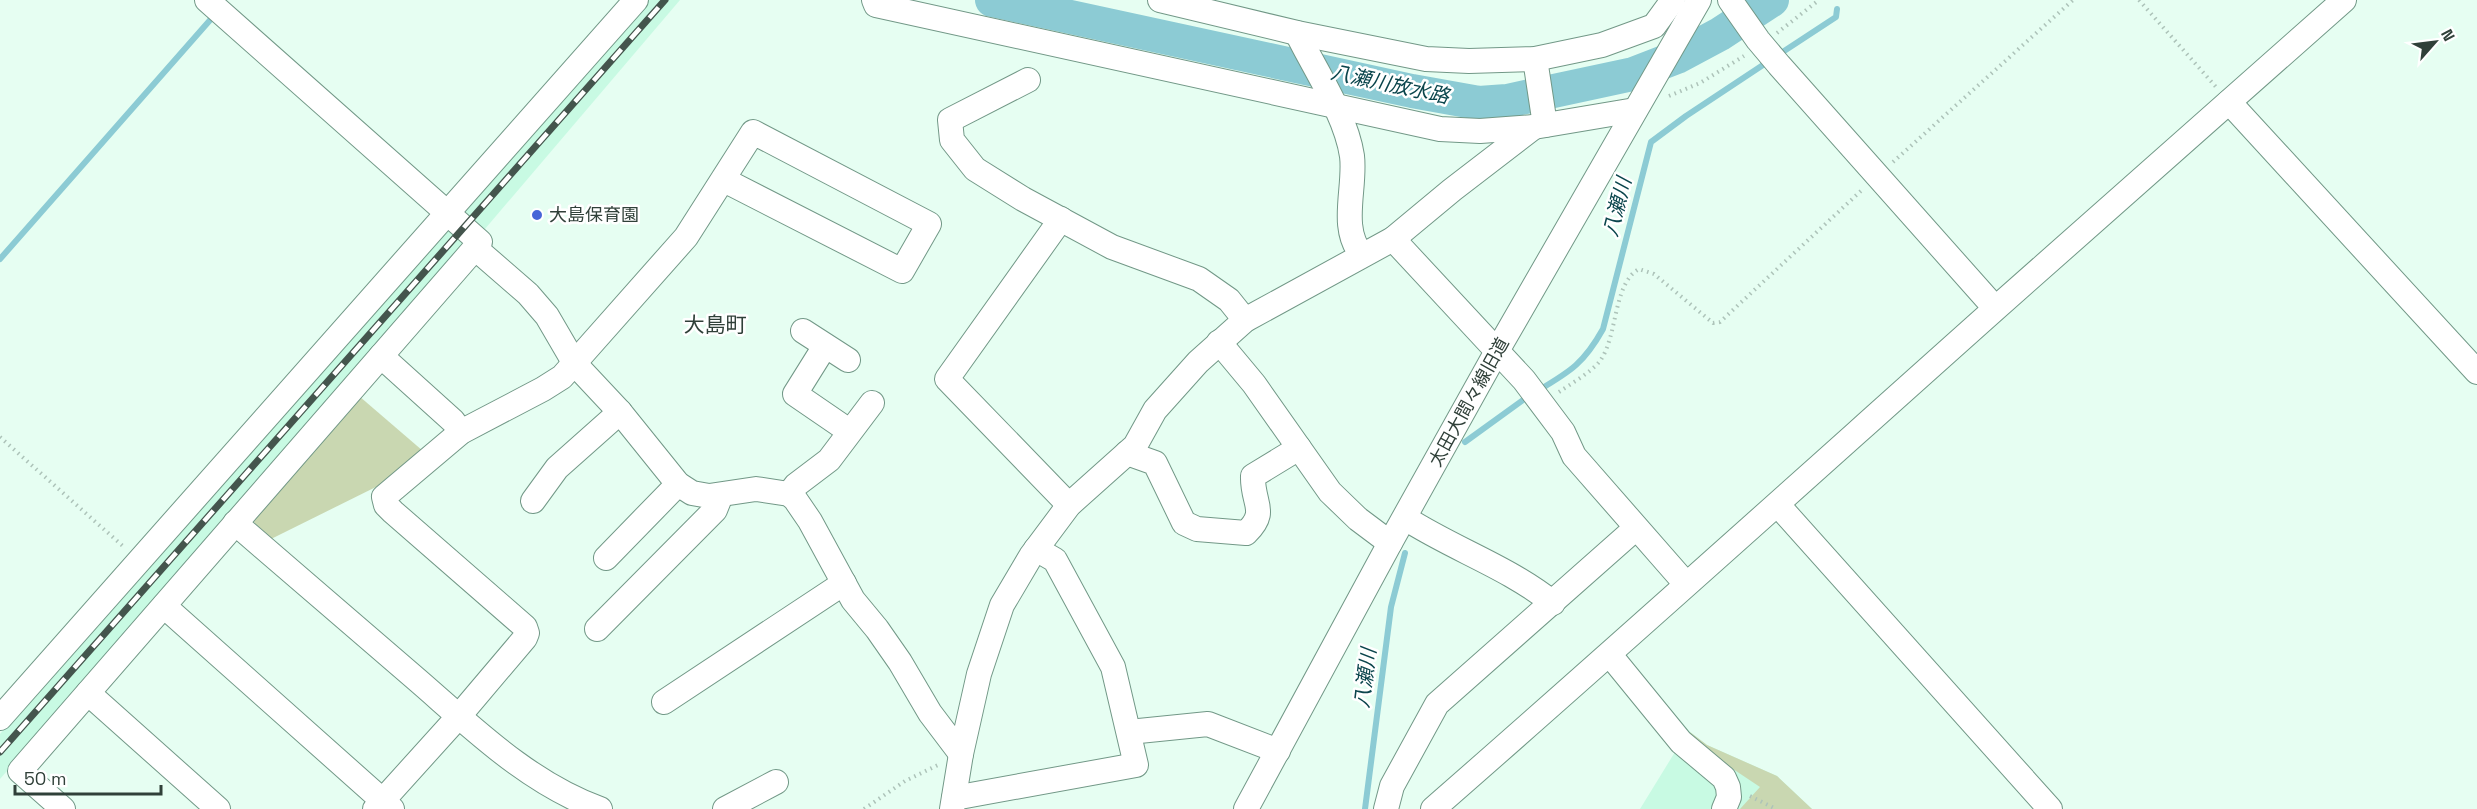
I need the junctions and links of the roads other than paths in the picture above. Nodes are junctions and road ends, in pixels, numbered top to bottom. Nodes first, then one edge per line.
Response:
1 (207, 0) edge
2 (636, 0) edge
3 (874, 0) edge
4 (1160, 0) edge
5 (1730, 0) edge
6 (2344, 0) edge
7 (1684, 8) edge
8 (1299, 37) junction
9 (1536, 63) junction
10 (1028, 80) dead end
11 (2229, 102) junction
12 (1333, 103) junction
13 (1637, 106) junction
14 (1541, 124) junction
15 (724, 180) junction
16 (448, 212) junction
17 (1061, 219) junction
18 (1393, 239) junction
19 (480, 242) dead end
20 (1362, 255) junction
21 (1995, 308) junction
22 (1245, 320) junction
23 (803, 331) dead end
24 (1219, 342) junction
25 (825, 346) junction
26 (1497, 351) junction
27 (381, 356) junction
28 (848, 360) dead end
29 (575, 364) junction
30 (2477, 372) edge
31 (872, 404) dead end
32 (620, 412) junction
33 (849, 431) junction
34 (461, 432) junction
35 (1299, 448) junction
36 (1131, 449) junction
37 (678, 484) junction
38 (782, 493) junction
39 (721, 495) junction
40 (533, 501) dead end
41 (1070, 505) junction
42 (1778, 505) junction
43 (1405, 518) junction
44 (235, 523) junction
45 (1636, 528) junction
46 (1390, 543) junction
47 (1036, 549) junction
48 (606, 558) dead end
49 (1686, 584) junction
50 (848, 591) junction
51 (1553, 603) junction
52 (164, 606) junction
53 (597, 629) dead end
54 (1610, 655) junction
55 (88, 693) junction
56 (664, 702) dead end
57 (459, 716) junction
58 (0, 718) edge
59 (1129, 732) junction
60 (1278, 751) junction
61 (961, 754) junction
62 (776, 783) dead end
63 (1726, 798) edge
64 (953, 803) edge
65 (383, 806) edge
66 (63, 809) edge
67 (218, 809) edge
68 (600, 809) edge
69 (725, 809) edge
70 (1246, 809) edge
71 (1386, 809) edge
72 (1433, 809) edge
73 (2050, 809) edge

1 - 16 street
2 - 16 street
3 - 12 street
4 - 8 street
5 - 21 street
6 - 11 street
7 - 9 street
7 - 13 street, 太田大間々線旧道
8 - 9 street
8 - 12 street
9 - 14 street
10 - 17 street
11 - 21 street
11 - 30 street
12 - 14 street
12 - 20 street
13 - 14 street
13 - 26 street, 太田大間々線旧道
14 - 18 street
15 - 15 street
15 - 29 street
16 - 19 street
16 - 58 street
17 - 22 street
17 - 41 street
18 - 20 street
18 - 26 street
20 - 22 street
21 - 42 street
22 - 24 street
23 - 25 street
24 - 35 street
24 - 36 street
25 - 28 street
25 - 33 street
26 - 43 street, 太田大間々線旧道
26 - 45 street
27 - 29 street
27 - 34 street
27 - 44 street
29 - 32 street
29 - 34 street
31 - 33 street
32 - 37 street
32 - 40 street
33 - 38 street
34 - 57 street
35 - 36 street
35 - 46 street
36 - 41 street
37 - 39 street
37 - 48 street
38 - 39 street
38 - 50 street
39 - 53 street
41 - 47 street
42 - 49 street
42 - 73 street
43 - 46 street, 太田大間々線旧道
43 - 51 street
44 - 52 street
44 - 57 street
45 - 49 street
45 - 51 street
46 - 60 street, 太田大間々線旧道
47 - 59 street
47 - 61 street
49 - 54 street
50 - 56 street
50 - 61 street
51 - 71 street
52 - 55 street
52 - 65 street
54 - 63 street
54 - 72 street
55 - 66 street
55 - 67 street
57 - 65 street
57 - 68 street
59 - 60 street
59 - 64 street
60 - 70 street, 太田大間々線旧道
61 - 64 street
62 - 69 street

